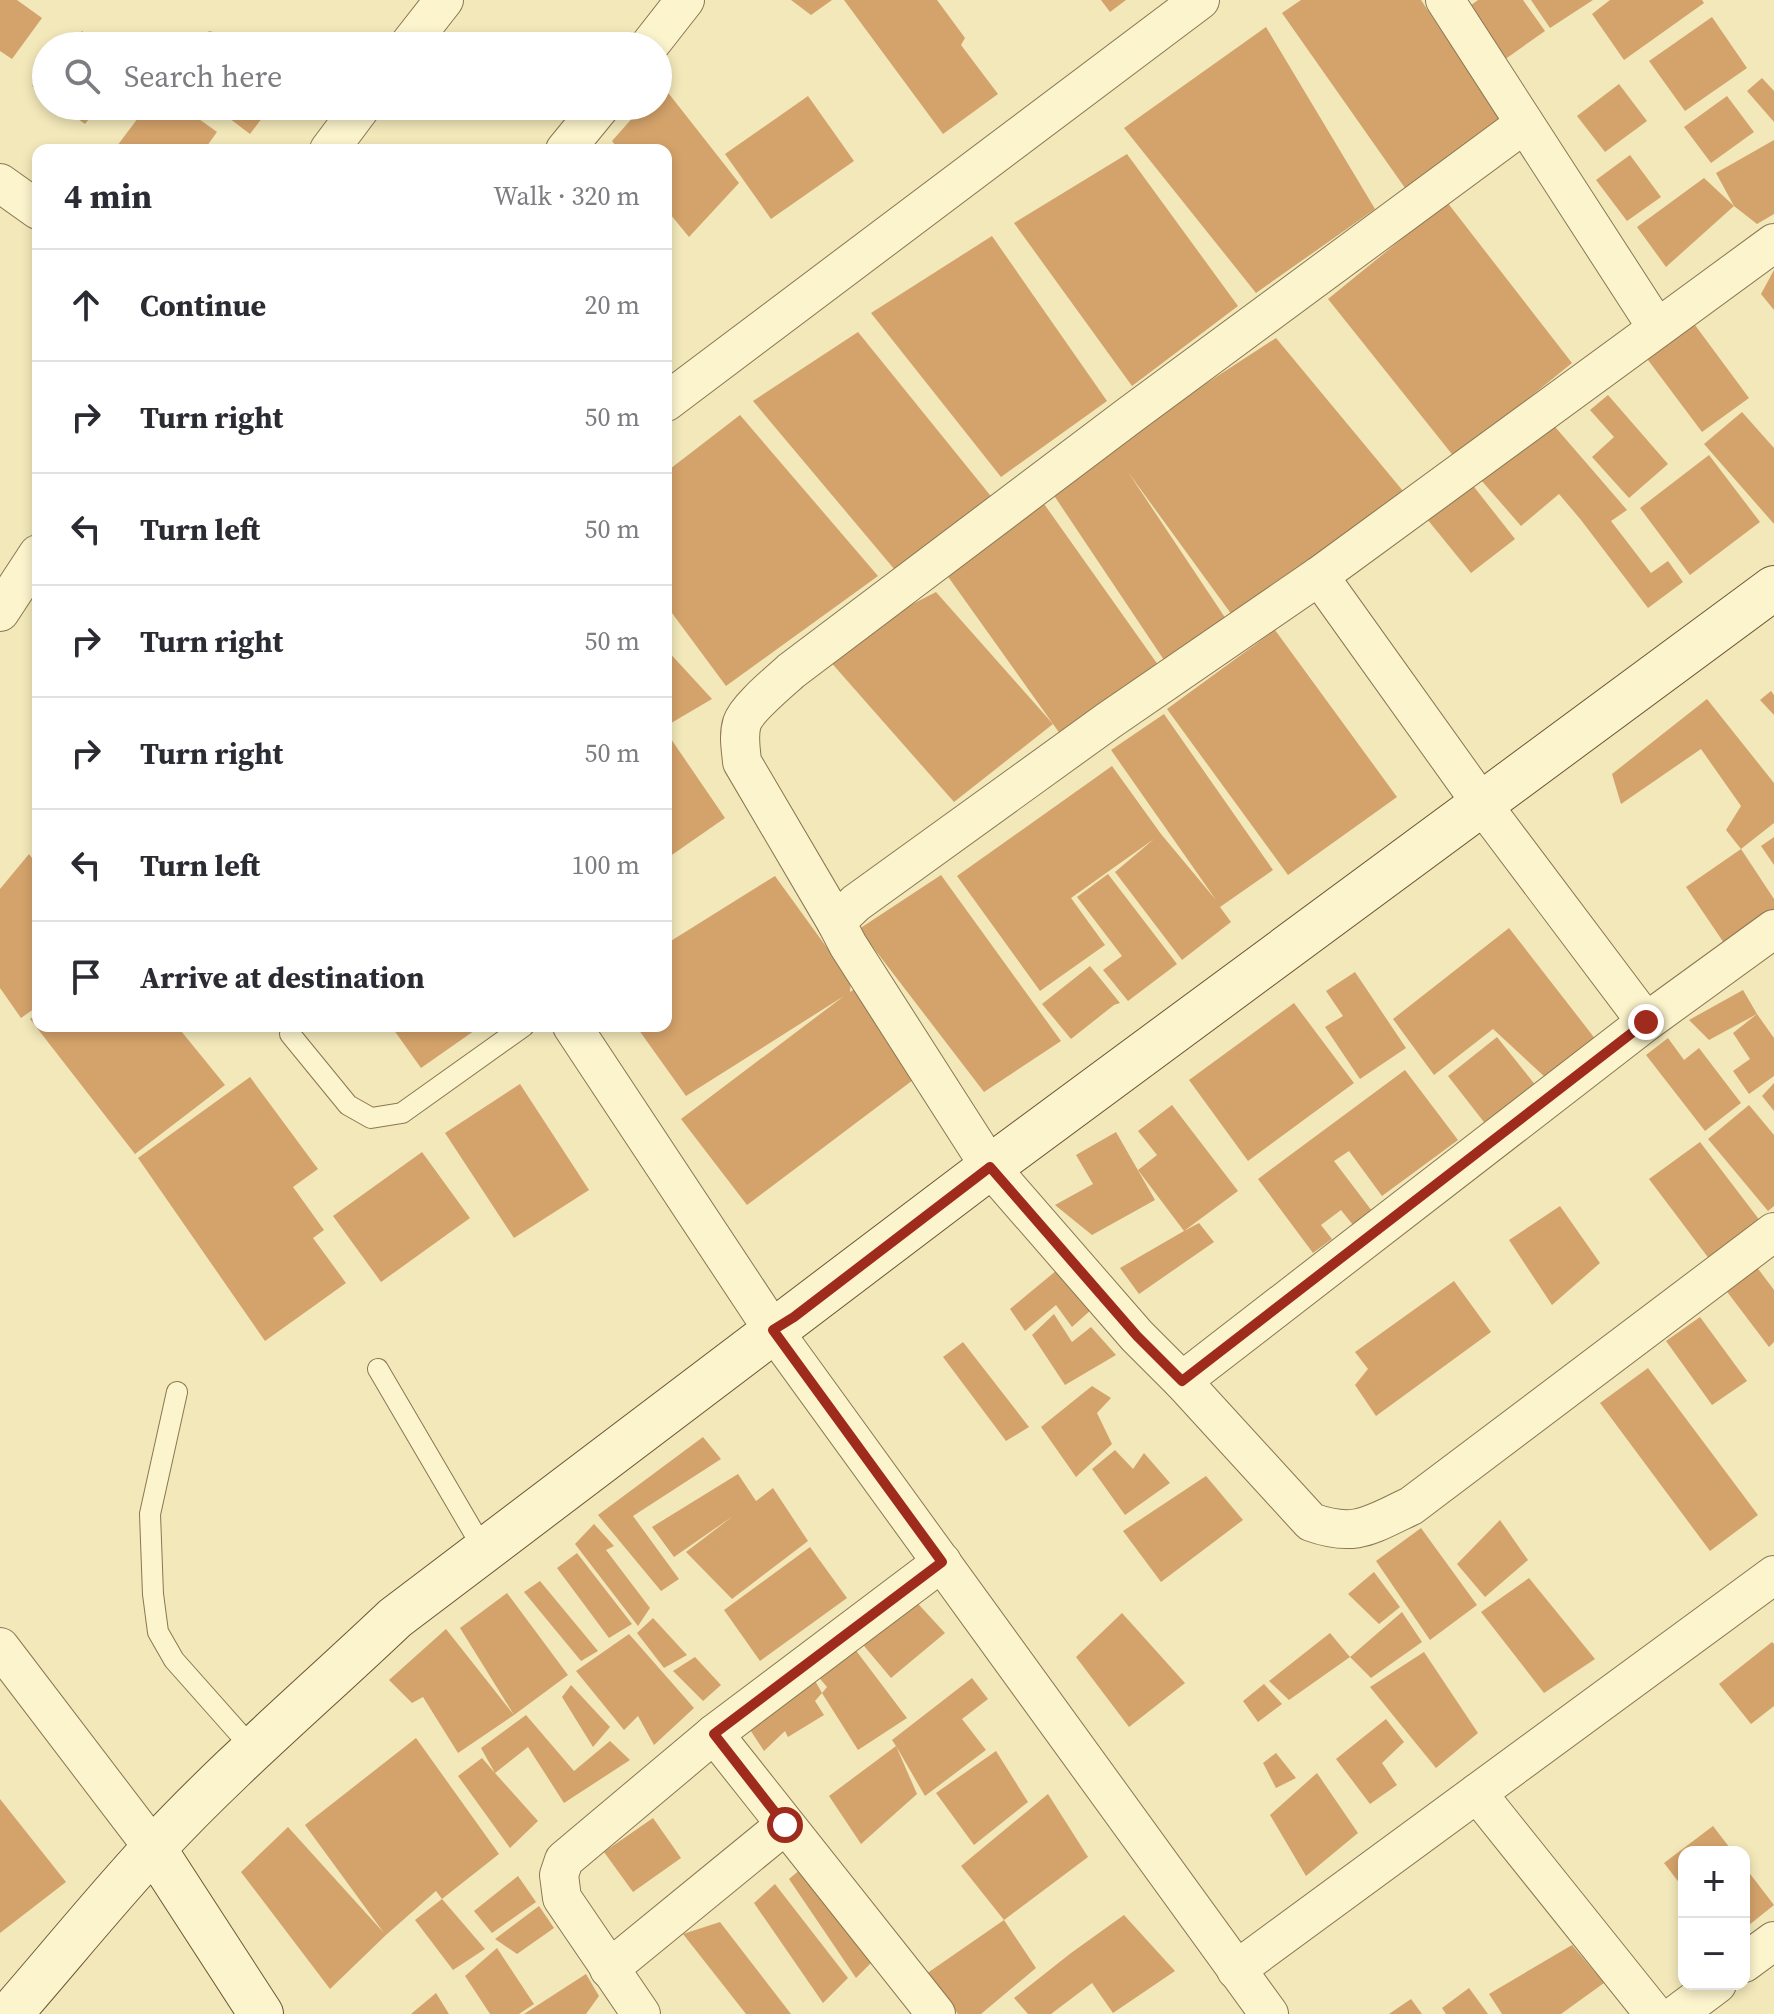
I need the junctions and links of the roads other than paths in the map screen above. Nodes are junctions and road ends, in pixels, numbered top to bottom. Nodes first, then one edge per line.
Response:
1 (444, 0) edge
2 (685, 0) edge
3 (1200, 0) edge
4 (1445, 0) edge
5 (419, 32) edge
6 (660, 32) edge
7 (352, 120) edge
8 (590, 120) edge
9 (1524, 124) junction
10 (334, 144) edge
11 (570, 144) edge
12 (0, 183) edge
13 (32, 206) edge
14 (1774, 243) edge
15 (1657, 328) junction
16 (672, 397) edge
17 (32, 563) edge
18 (1319, 576) junction
19 (1774, 588) edge
20 (0, 612) edge
21 (1482, 804) junction
22 (836, 922) junction
23 (1774, 929) edge
24 (1646, 1022) junction
25 (516, 1032) edge
26 (576, 1032) edge
27 (290, 1034) dead end
28 (990, 1167) junction
29 (1774, 1232) edge
30 (773, 1330) junction
31 (378, 1369) dead end
32 (1182, 1381) junction
33 (177, 1392) dead end
34 (484, 1550) junction
35 (942, 1562) junction
36 (1774, 1575) edge
37 (0, 1647) edge
38 (714, 1734) junction
39 (253, 1749) junction
40 (1477, 1793) junction
41 (785, 1825) junction
42 (154, 1849) junction
43 (1774, 1941) edge
44 (1750, 1959) edge
45 (609, 1969) junction
46 (1236, 1970) junction
47 (1709, 1990) edge
48 (10, 2014) edge
49 (261, 2014) edge
50 (641, 2014) edge
51 (936, 2014) edge
52 (1269, 2014) edge
53 (1654, 2014) edge
54 (1677, 2014) edge

1 - 5 street
2 - 6 street
3 - 16 street
4 - 9 street
7 - 10 street
8 - 11 street
9 - 15 street
9 - 22 street
12 - 13 street
14 - 15 street
15 - 18 street
17 - 20 street
18 - 21 street
18 - 22 street
19 - 21 main road
21 - 24 street
21 - 28 main road
22 - 28 street
23 - 24 street
24 - 32 street
25 - 27 lane
26 - 30 street
28 - 30 main road
28 - 32 street
29 - 32 street
30 - 34 main road
30 - 35 street
31 - 34 lane
33 - 39 lane
34 - 39 main road
35 - 38 street
35 - 46 street
36 - 40 street
37 - 42 street
38 - 41 street
38 - 45 street
39 - 42 main road
40 - 46 street
40 - 53 street
41 - 45 street
41 - 51 street
42 - 48 main road
42 - 49 main road
43 - 44 street
45 - 50 street
46 - 52 street
47 - 54 street

